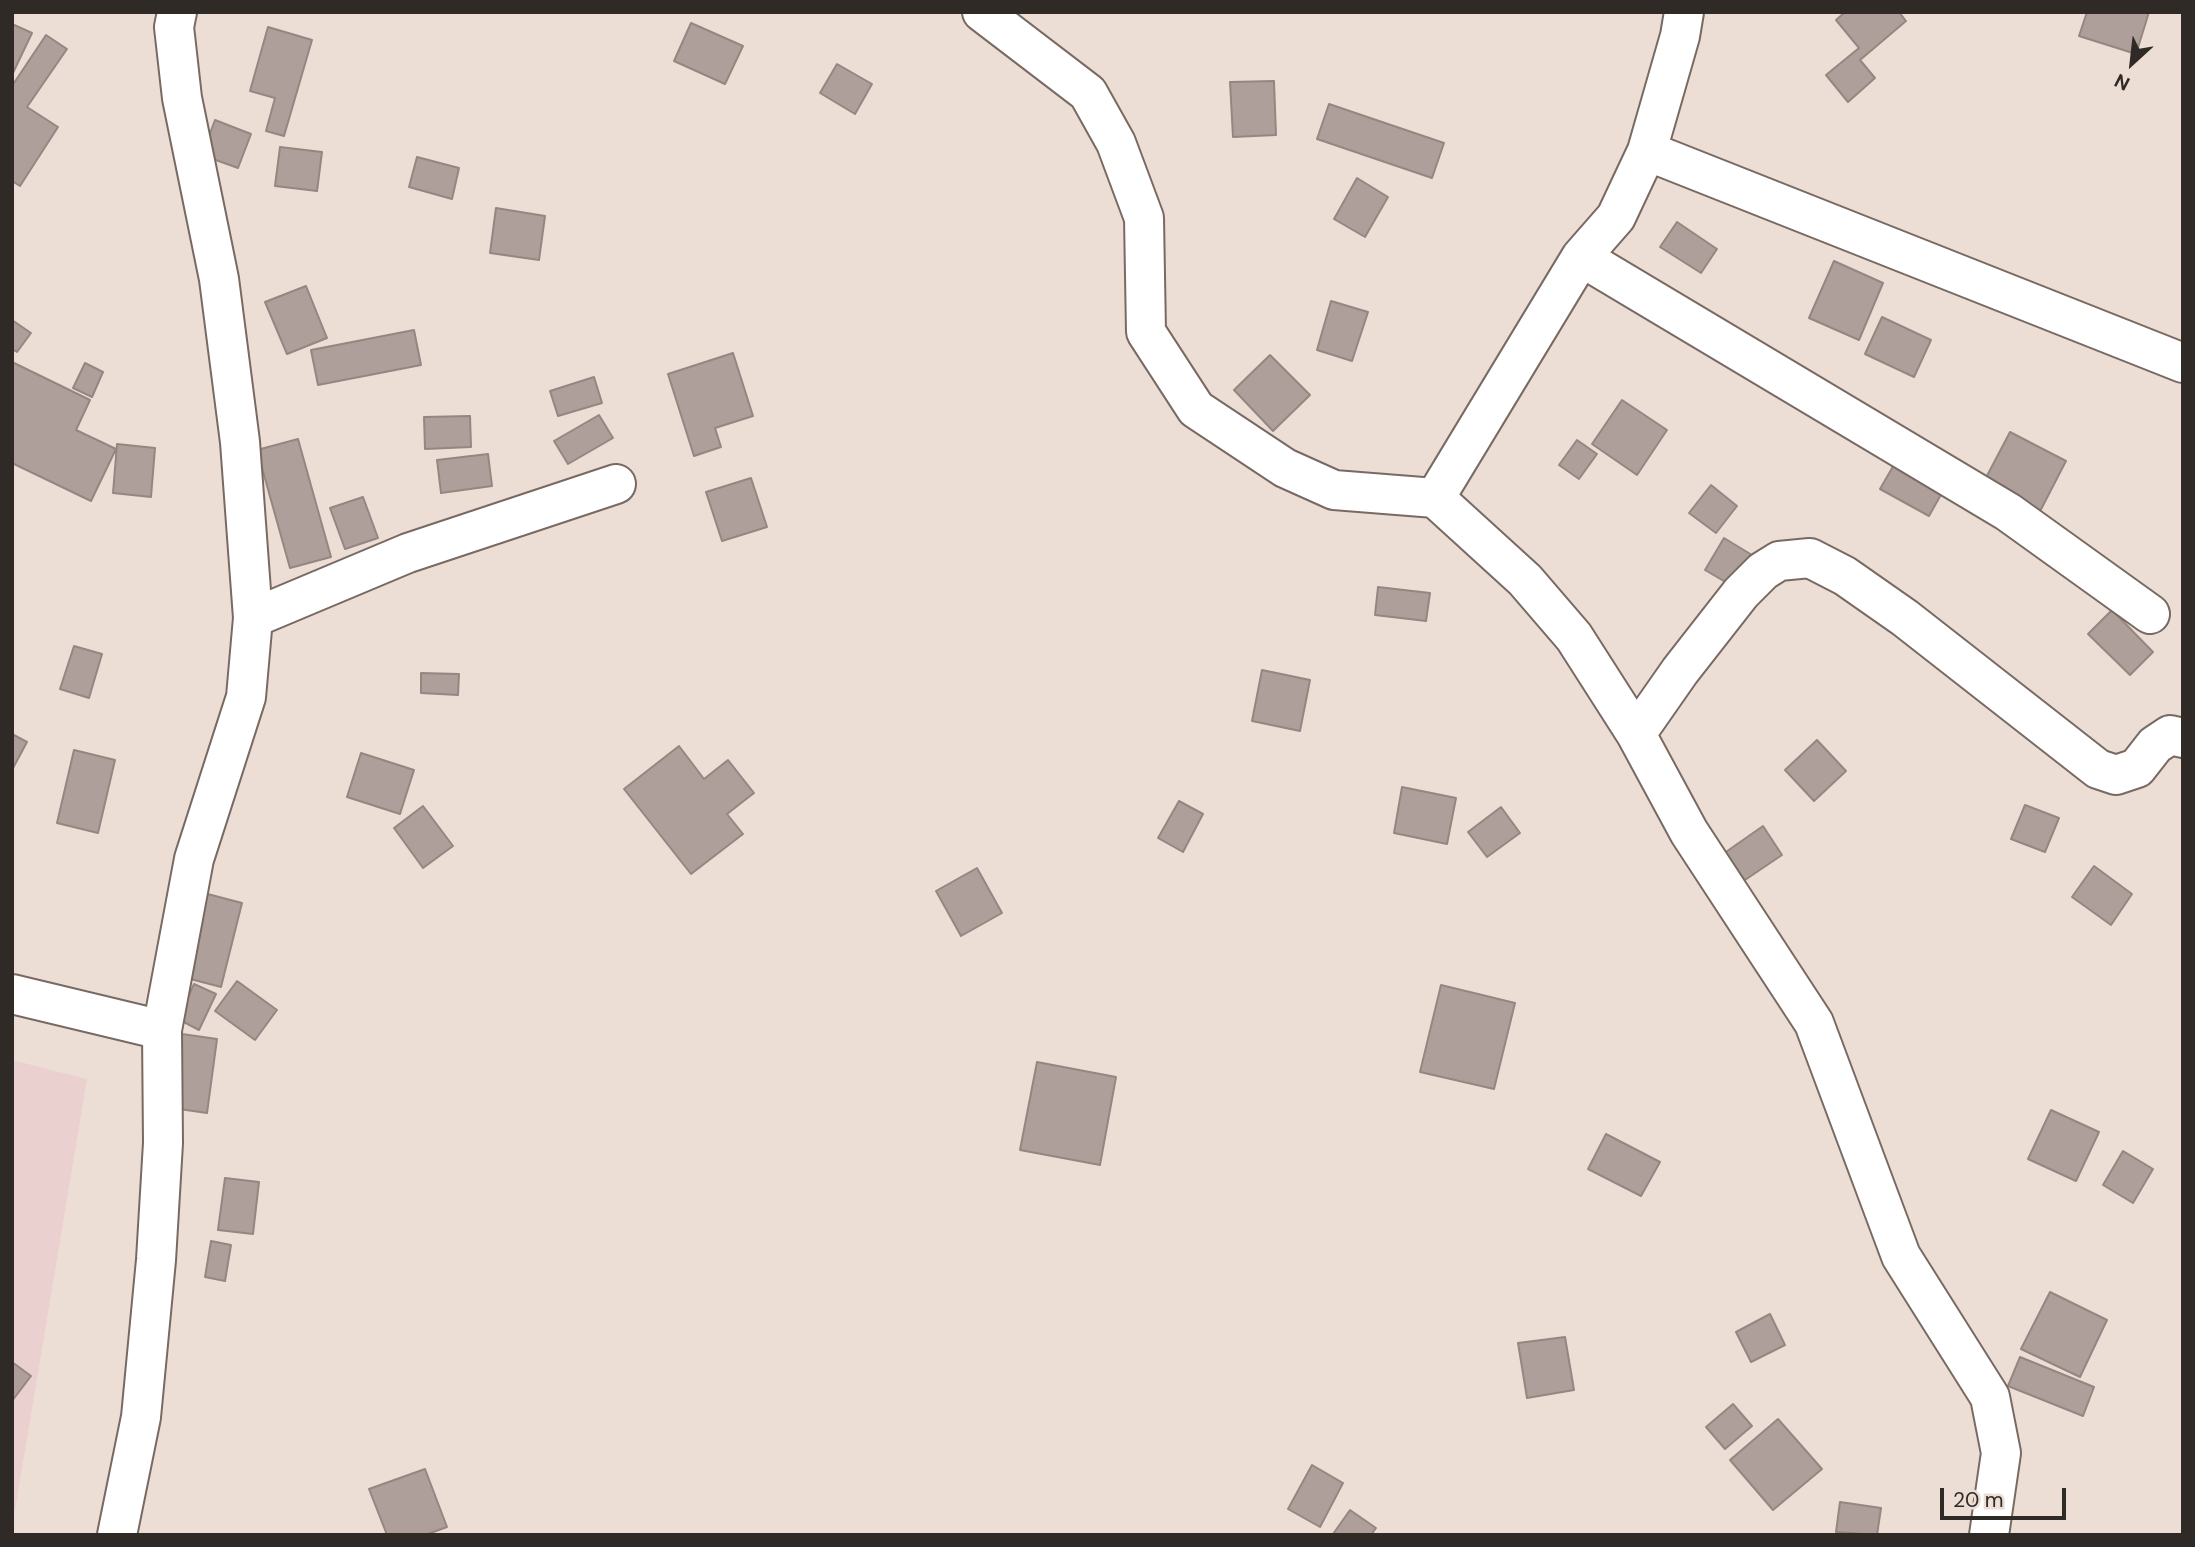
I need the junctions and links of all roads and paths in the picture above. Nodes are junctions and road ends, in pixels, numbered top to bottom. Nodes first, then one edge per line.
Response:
1 (177, 12) edge
2 (982, 12) edge
3 (1684, 12) edge
4 (1647, 151) junction
5 (1581, 257) junction
6 (2183, 363) edge
7 (616, 484) dead end
8 (1435, 498) junction
9 (2150, 614) dead end
10 (253, 618) junction
11 (1636, 734) junction
12 (2183, 738) edge
13 (12, 994) edge
14 (162, 1030) junction
15 (117, 1535) edge
16 (1989, 1535) edge

1 - 10 street
2 - 8 street
3 - 4 street
4 - 5 street
4 - 6 street
5 - 8 street
5 - 9 street
7 - 10 street
8 - 11 street
10 - 14 street
11 - 12 street
11 - 16 street
13 - 14 street
14 - 15 street

